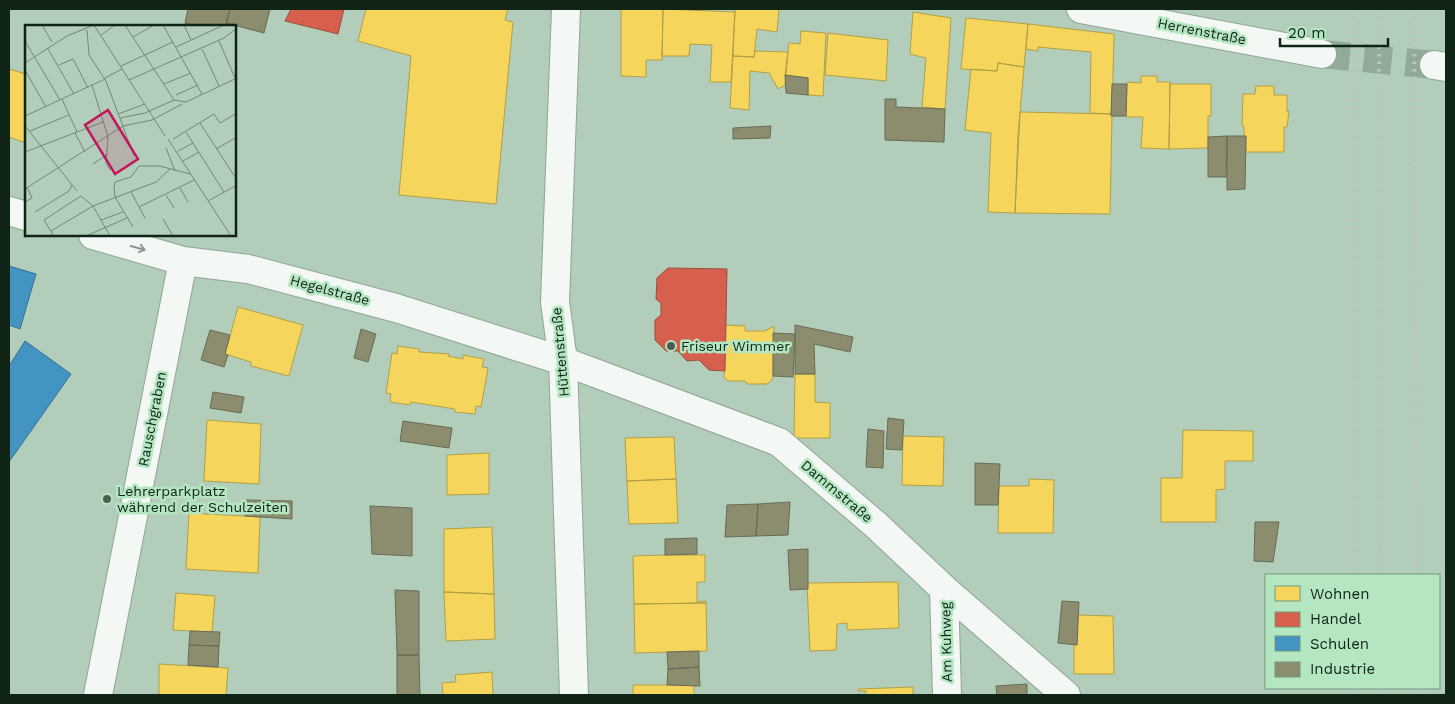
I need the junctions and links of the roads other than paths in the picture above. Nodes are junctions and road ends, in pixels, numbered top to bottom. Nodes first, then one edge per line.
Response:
1 (566, 9) edge
2 (1081, 9) edge
3 (1322, 54) tunnel mouth
4 (9, 211) edge
5 (25, 216) edge
6 (97, 236) edge
7 (183, 260) junction
8 (563, 361) junction
9 (944, 589) junction
10 (98, 695) edge
11 (574, 695) edge
12 (947, 695) edge
13 (1066, 695) edge

1 - 8 street, Hüttenstraße
2 - 3 street, Herrenstraße
4 - 5 street
6 -> 7 street, Hegelstraße
7 - 8 street, Hegelstraße
7 - 10 street, Rauschgraben
8 - 9 street, Dammstraße
8 - 11 street, Hüttenstraße
9 - 12 street, Am Kuhweg
9 - 13 street, Dammstraße

